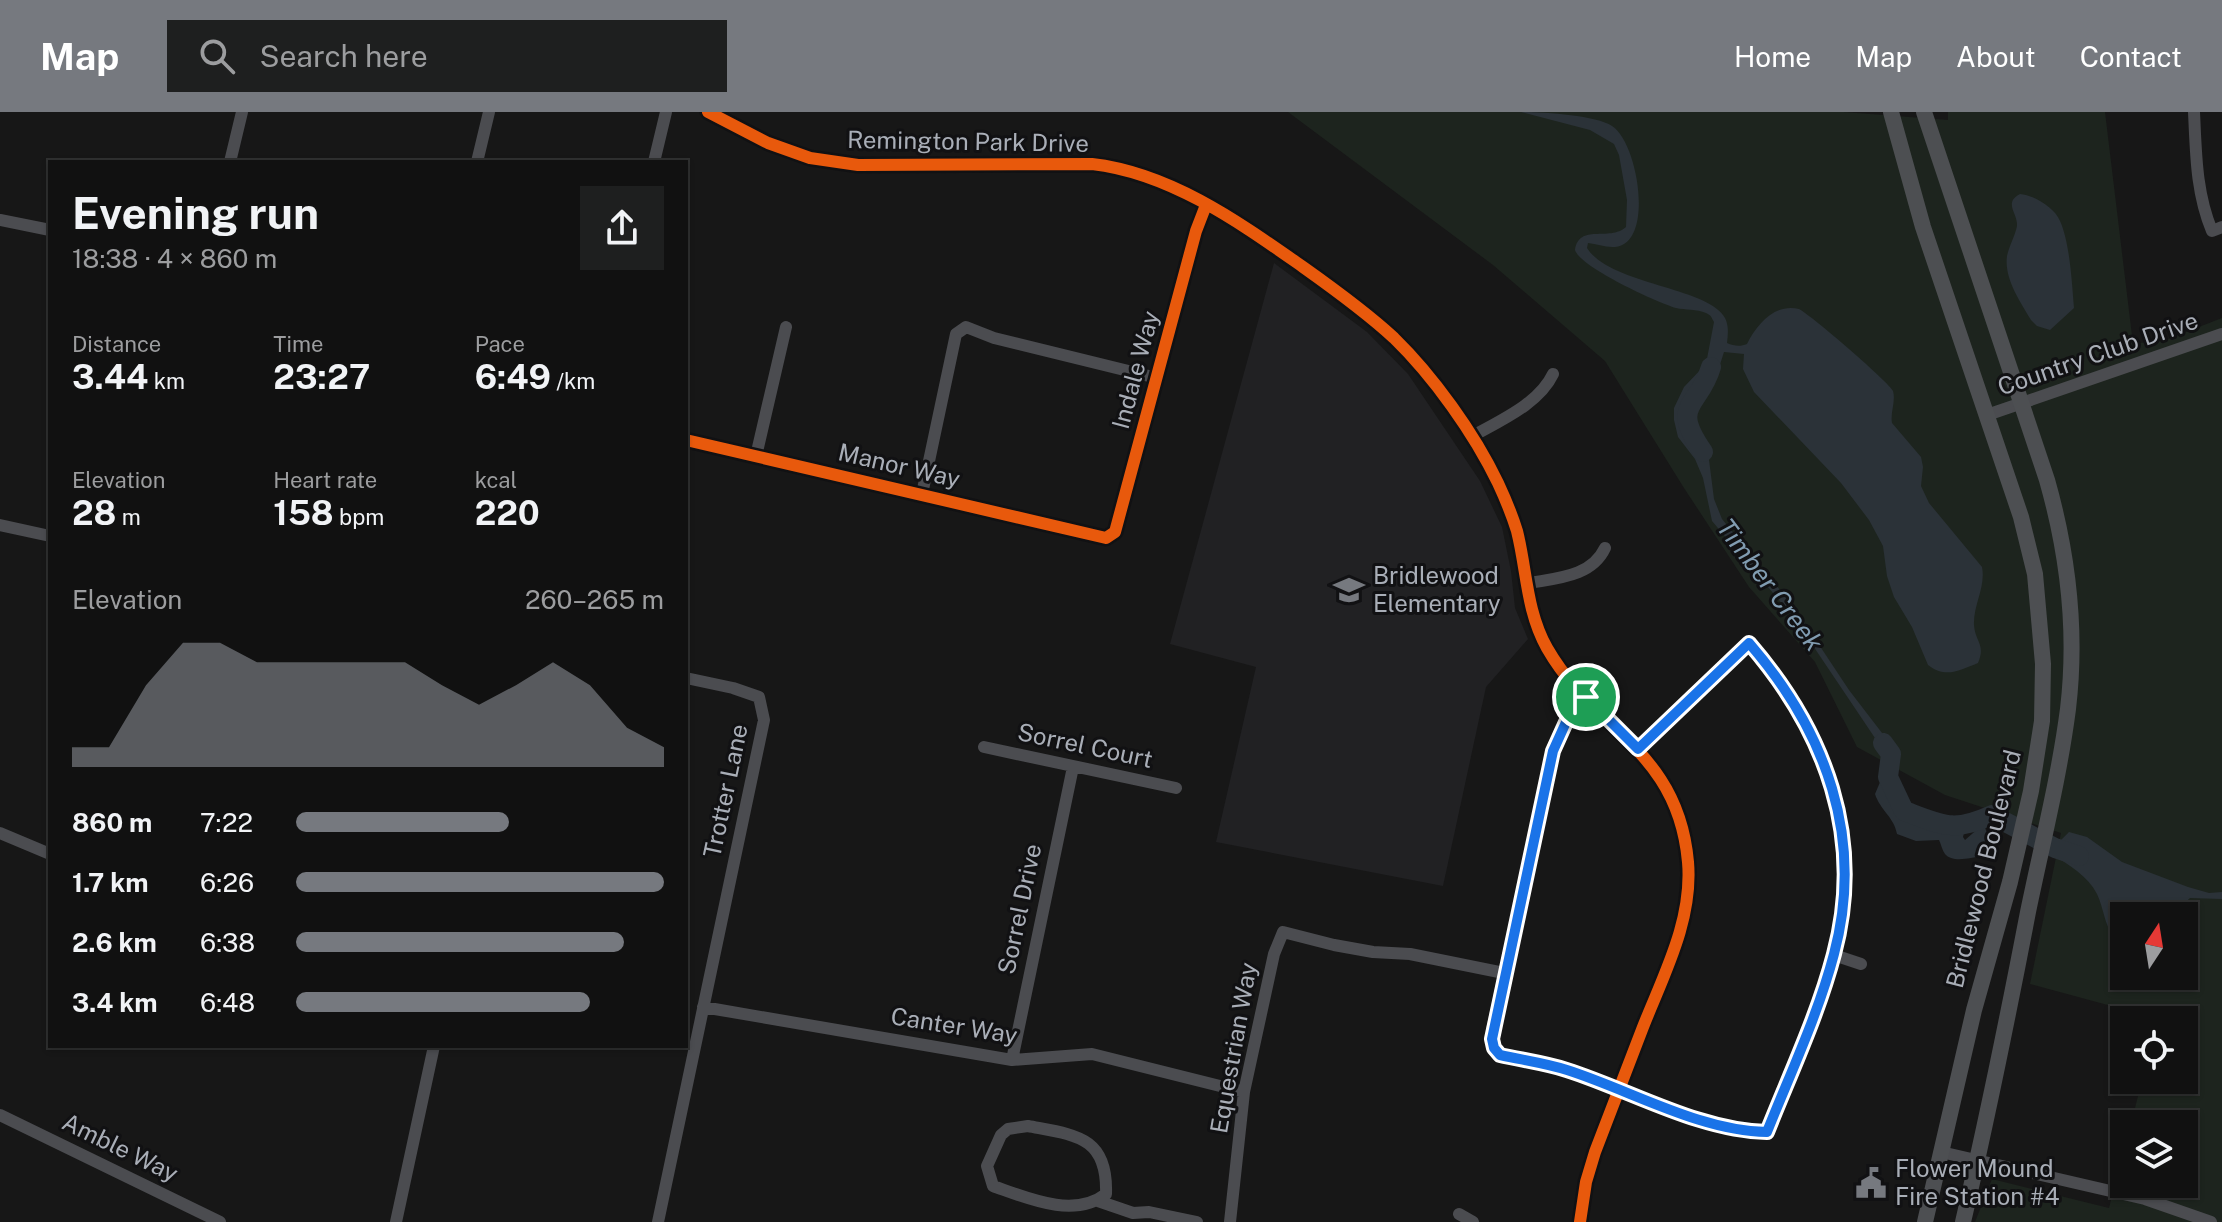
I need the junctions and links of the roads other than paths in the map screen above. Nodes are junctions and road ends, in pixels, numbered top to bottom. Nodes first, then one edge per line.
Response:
1 (242, 112) edge
2 (489, 112) edge
3 (666, 112) edge
4 (708, 112) edge
5 (1891, 112) edge
6 (1924, 112) edge
7 (2194, 112) edge
8 (230, 160) edge
9 (477, 160) edge
10 (654, 160) edge
11 (1206, 205) junction
12 (0, 220) edge
13 (2217, 229) edge
14 (48, 230) edge
15 (786, 327) dead end
16 (2222, 334) edge
17 (1553, 374) dead end
18 (1157, 378) junction
19 (2022, 402) junction
20 (1987, 415) junction
21 (1471, 437) junction
22 (688, 440) edge
23 (756, 456) junction
24 (922, 494) junction
25 (0, 525) edge
26 (48, 536) edge
27 (1101, 537) joint
28 (1605, 548) dead end
29 (1525, 584) junction
30 (688, 679) edge
31 (1586, 697) junction
32 (984, 747) dead end
33 (1638, 749) junction
34 (1073, 767) junction
35 (1176, 788) dead end
36 (0, 833) edge
37 (48, 853) edge
38 (1834, 955) junction
39 (1861, 964) dead end
40 (1504, 973) junction
41 (703, 1007) junction
42 (434, 1048) edge
43 (1012, 1060) junction
44 (1619, 1089) junction
45 (1244, 1092) junction
46 (0, 1115) edge
47 (1941, 1152) junction
48 (1977, 1160) junction
49 (1098, 1201) junction
50 (1459, 1214) dead end
51 (220, 1222) edge
52 (396, 1222) edge
53 (658, 1222) edge
54 (1197, 1222) edge
55 (1230, 1222) edge
56 (1473, 1222) edge
57 (1580, 1222) edge
58 (1925, 1222) edge
59 (1963, 1222) edge
60 (2211, 1222) edge

1 - 8 street
2 - 9 street
3 - 10 street
4 - 11 street, Remington Park Drive
5 - 20 main road, Bridlewood Boulevard
6 - 19 main road, Bridlewood Boulevard
7 - 13 street
11 - 18 street, Indale Way
11 - 21 street, Remington Park Drive
12 - 14 street
15 - 23 street
16 - 19 street, Country Club Drive
17 - 21 street
18 - 24 street
18 - 27 street, Indale Way
19 - 20 street, Country Club Drive
19 - 48 main road, Bridlewood Boulevard
20 - 47 main road, Bridlewood Boulevard
21 - 29 street, Remington Park Drive
22 - 23 street, Manor Way
23 - 24 street, Manor Way
24 - 27 street, Manor Way
25 - 26 street
28 - 29 street
29 - 31 street, Remington Park Drive
30 - 41 street, Trotter Lane
31 - 33 street, Remington Park Drive
31 - 40 street
32 - 34 street, Sorrel Court
33 - 38 street
33 - 44 street, Remington Park Drive
34 - 35 street, Sorrel Court
34 - 43 street, Sorrel Drive
36 - 37 street
38 - 39 street
38 - 44 street
40 - 44 street
40 - 45 street, Equestrian Way
41 - 43 street, Canter Way
41 - 53 street, Trotter Lane
42 - 52 street
43 - 45 street, Canter Way
44 - 57 street, Remington Park Drive
45 - 55 street, Equestrian Way
46 - 51 street, Amble Way
47 - 48 street
47 - 58 main road, Bridlewood Boulevard
48 - 59 main road, Bridlewood Boulevard
48 - 60 street
49 - 49 street
49 - 54 street
50 - 56 street

